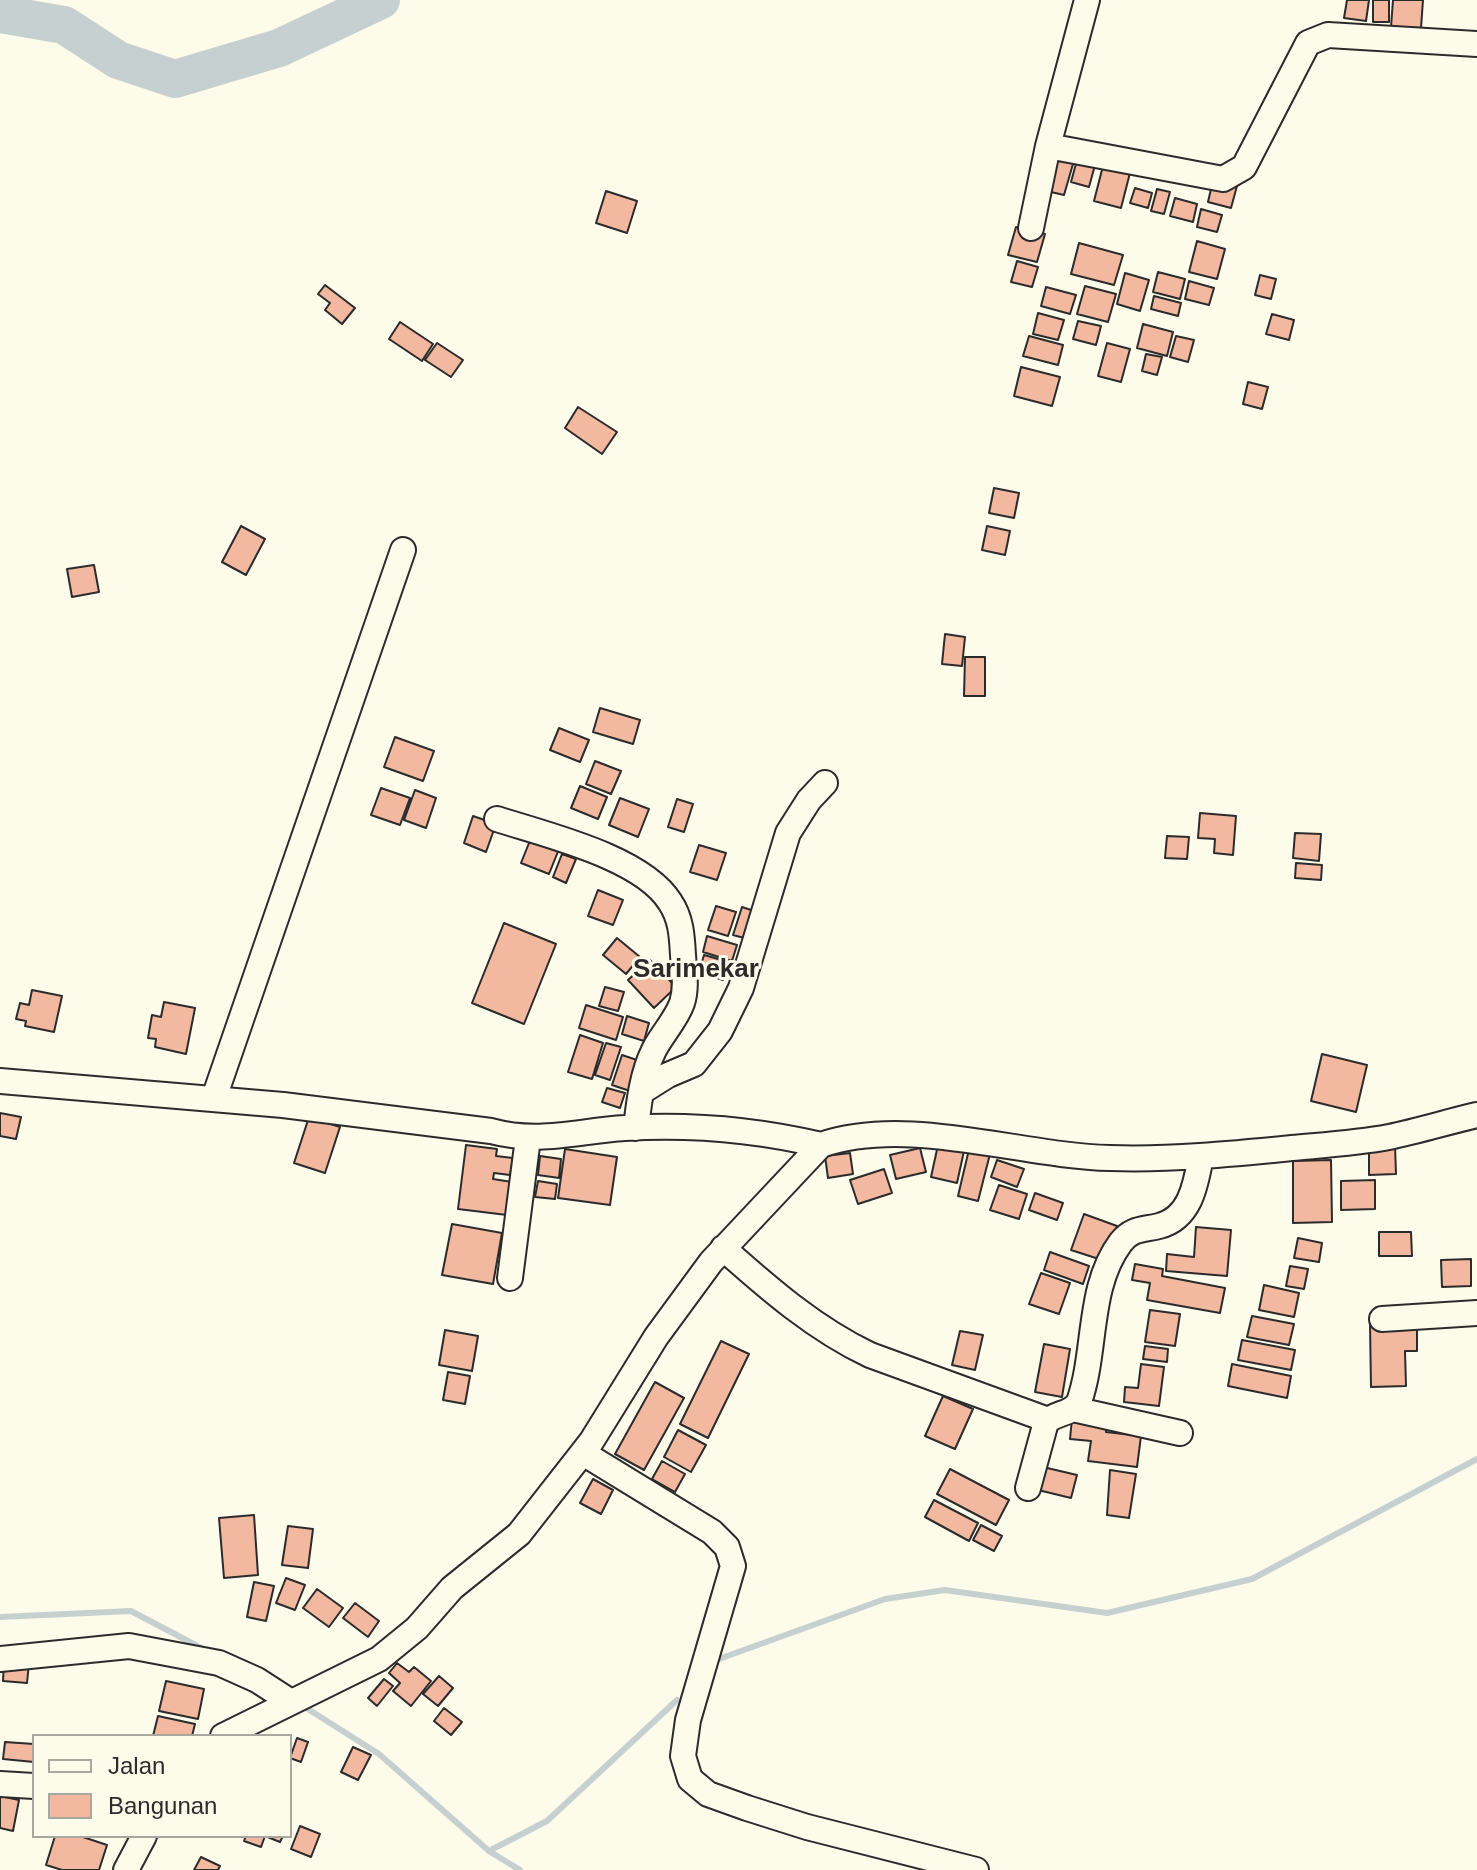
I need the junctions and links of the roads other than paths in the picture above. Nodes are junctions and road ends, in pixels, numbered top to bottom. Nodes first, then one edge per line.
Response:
1 (1087, 0) edge
2 (1477, 44) edge
3 (1048, 146) junction
4 (1031, 228) dead end
5 (403, 550) dead end
6 (825, 783) dead end
7 (497, 819) dead end
8 (0, 1081) edge
9 (641, 1092) junction
10 (214, 1098) junction
11 (1477, 1115) edge
12 (636, 1128) junction
13 (528, 1138) junction
14 (821, 1145) junction
15 (1201, 1156) junction
16 (723, 1248) junction
17 (510, 1278) dead end
18 (1477, 1313) edge
19 (1382, 1319) dead end
20 (1073, 1409) junction
21 (1048, 1420) junction
22 (1180, 1433) dead end
23 (583, 1453) junction
24 (1028, 1488) dead end
25 (0, 1659) edge
26 (291, 1702) junction
27 (227, 1734) edge
28 (0, 1784) edge
29 (32, 1786) edge
30 (143, 1838) edge
31 (126, 1870) edge
32 (976, 1870) edge

1 - 3 street
2 - 3 street
3 - 4 street
5 - 10 street
6 - 9 street
7 - 9 street
8 - 10 street
9 - 12 street
10 - 13 street
11 - 15 street
12 - 13 street
12 - 14 street
13 - 17 street
14 - 15 street
14 - 16 street
15 - 20 street
16 - 21 street
16 - 23 street
18 - 19 street
20 - 21 street
20 - 22 street
21 - 24 street
23 - 26 street
23 - 32 street
25 - 26 street
26 - 27 street
28 - 29 street
30 - 31 street

